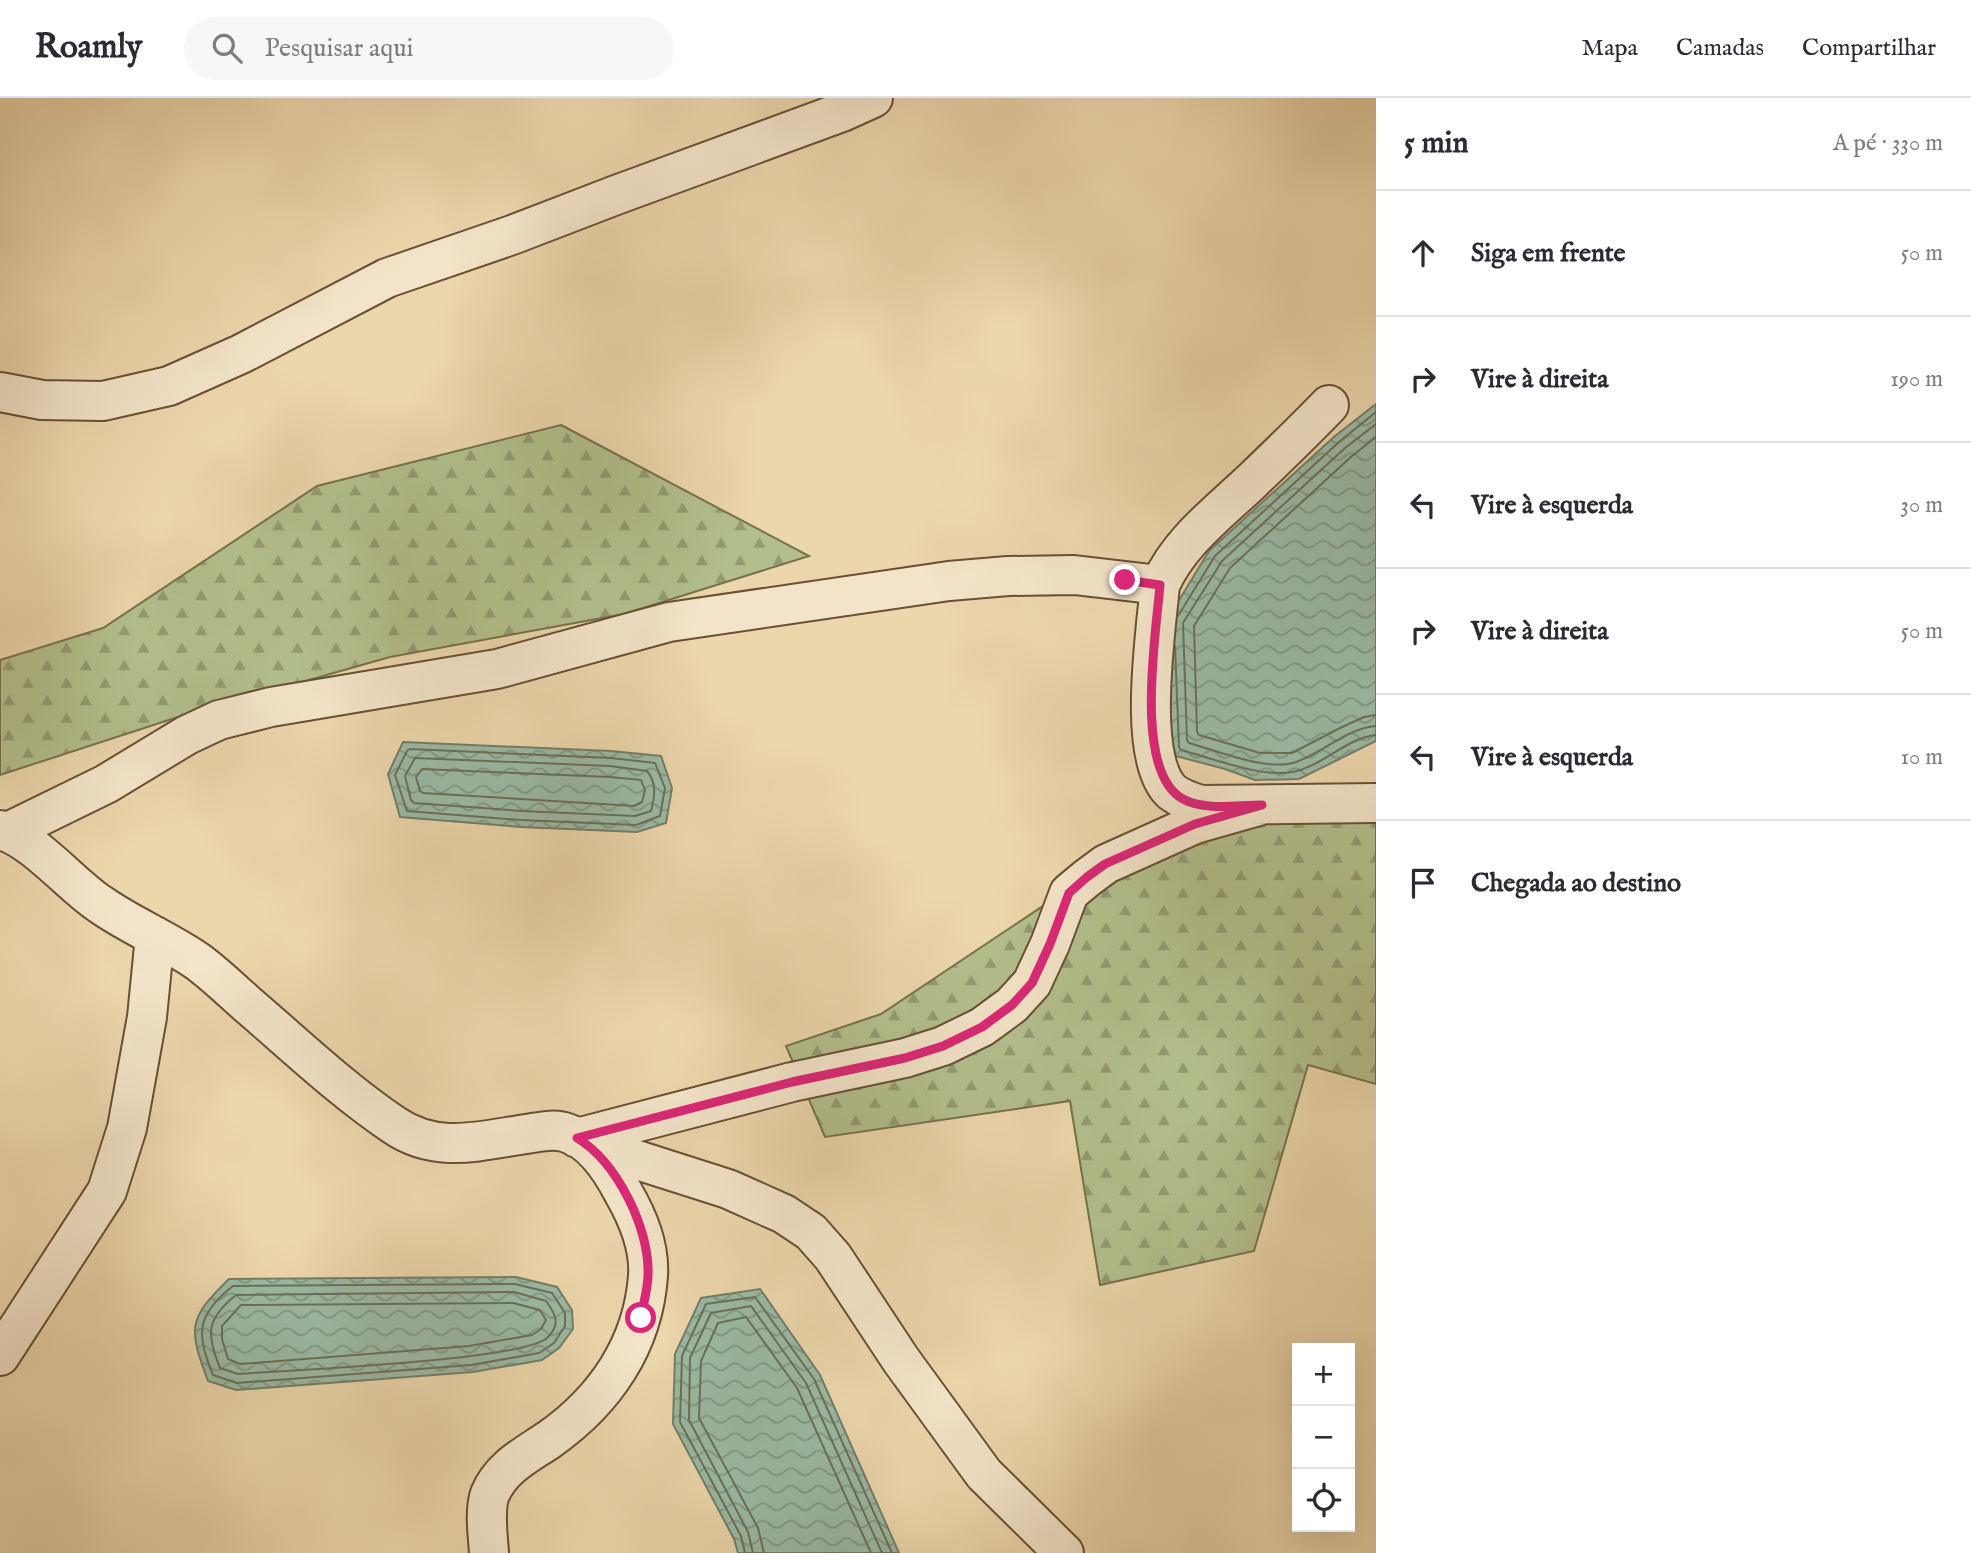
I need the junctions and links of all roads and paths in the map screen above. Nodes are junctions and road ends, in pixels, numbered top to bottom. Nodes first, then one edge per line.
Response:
1 (873, 98) edge
2 (0, 393) edge
3 (1329, 405) dead end
4 (1160, 585) junction
5 (1376, 803) edge
6 (1262, 805) junction
7 (4, 832) edge
8 (155, 936) junction
9 (582, 1141) junction
10 (1, 1352) edge
11 (489, 1553) edge
12 (1064, 1553) edge

1 - 2 street
3 - 4 street
4 - 6 street
4 - 7 street
5 - 6 street
6 - 9 street
7 - 8 street
8 - 9 street
8 - 10 street
9 - 11 street
9 - 12 street

